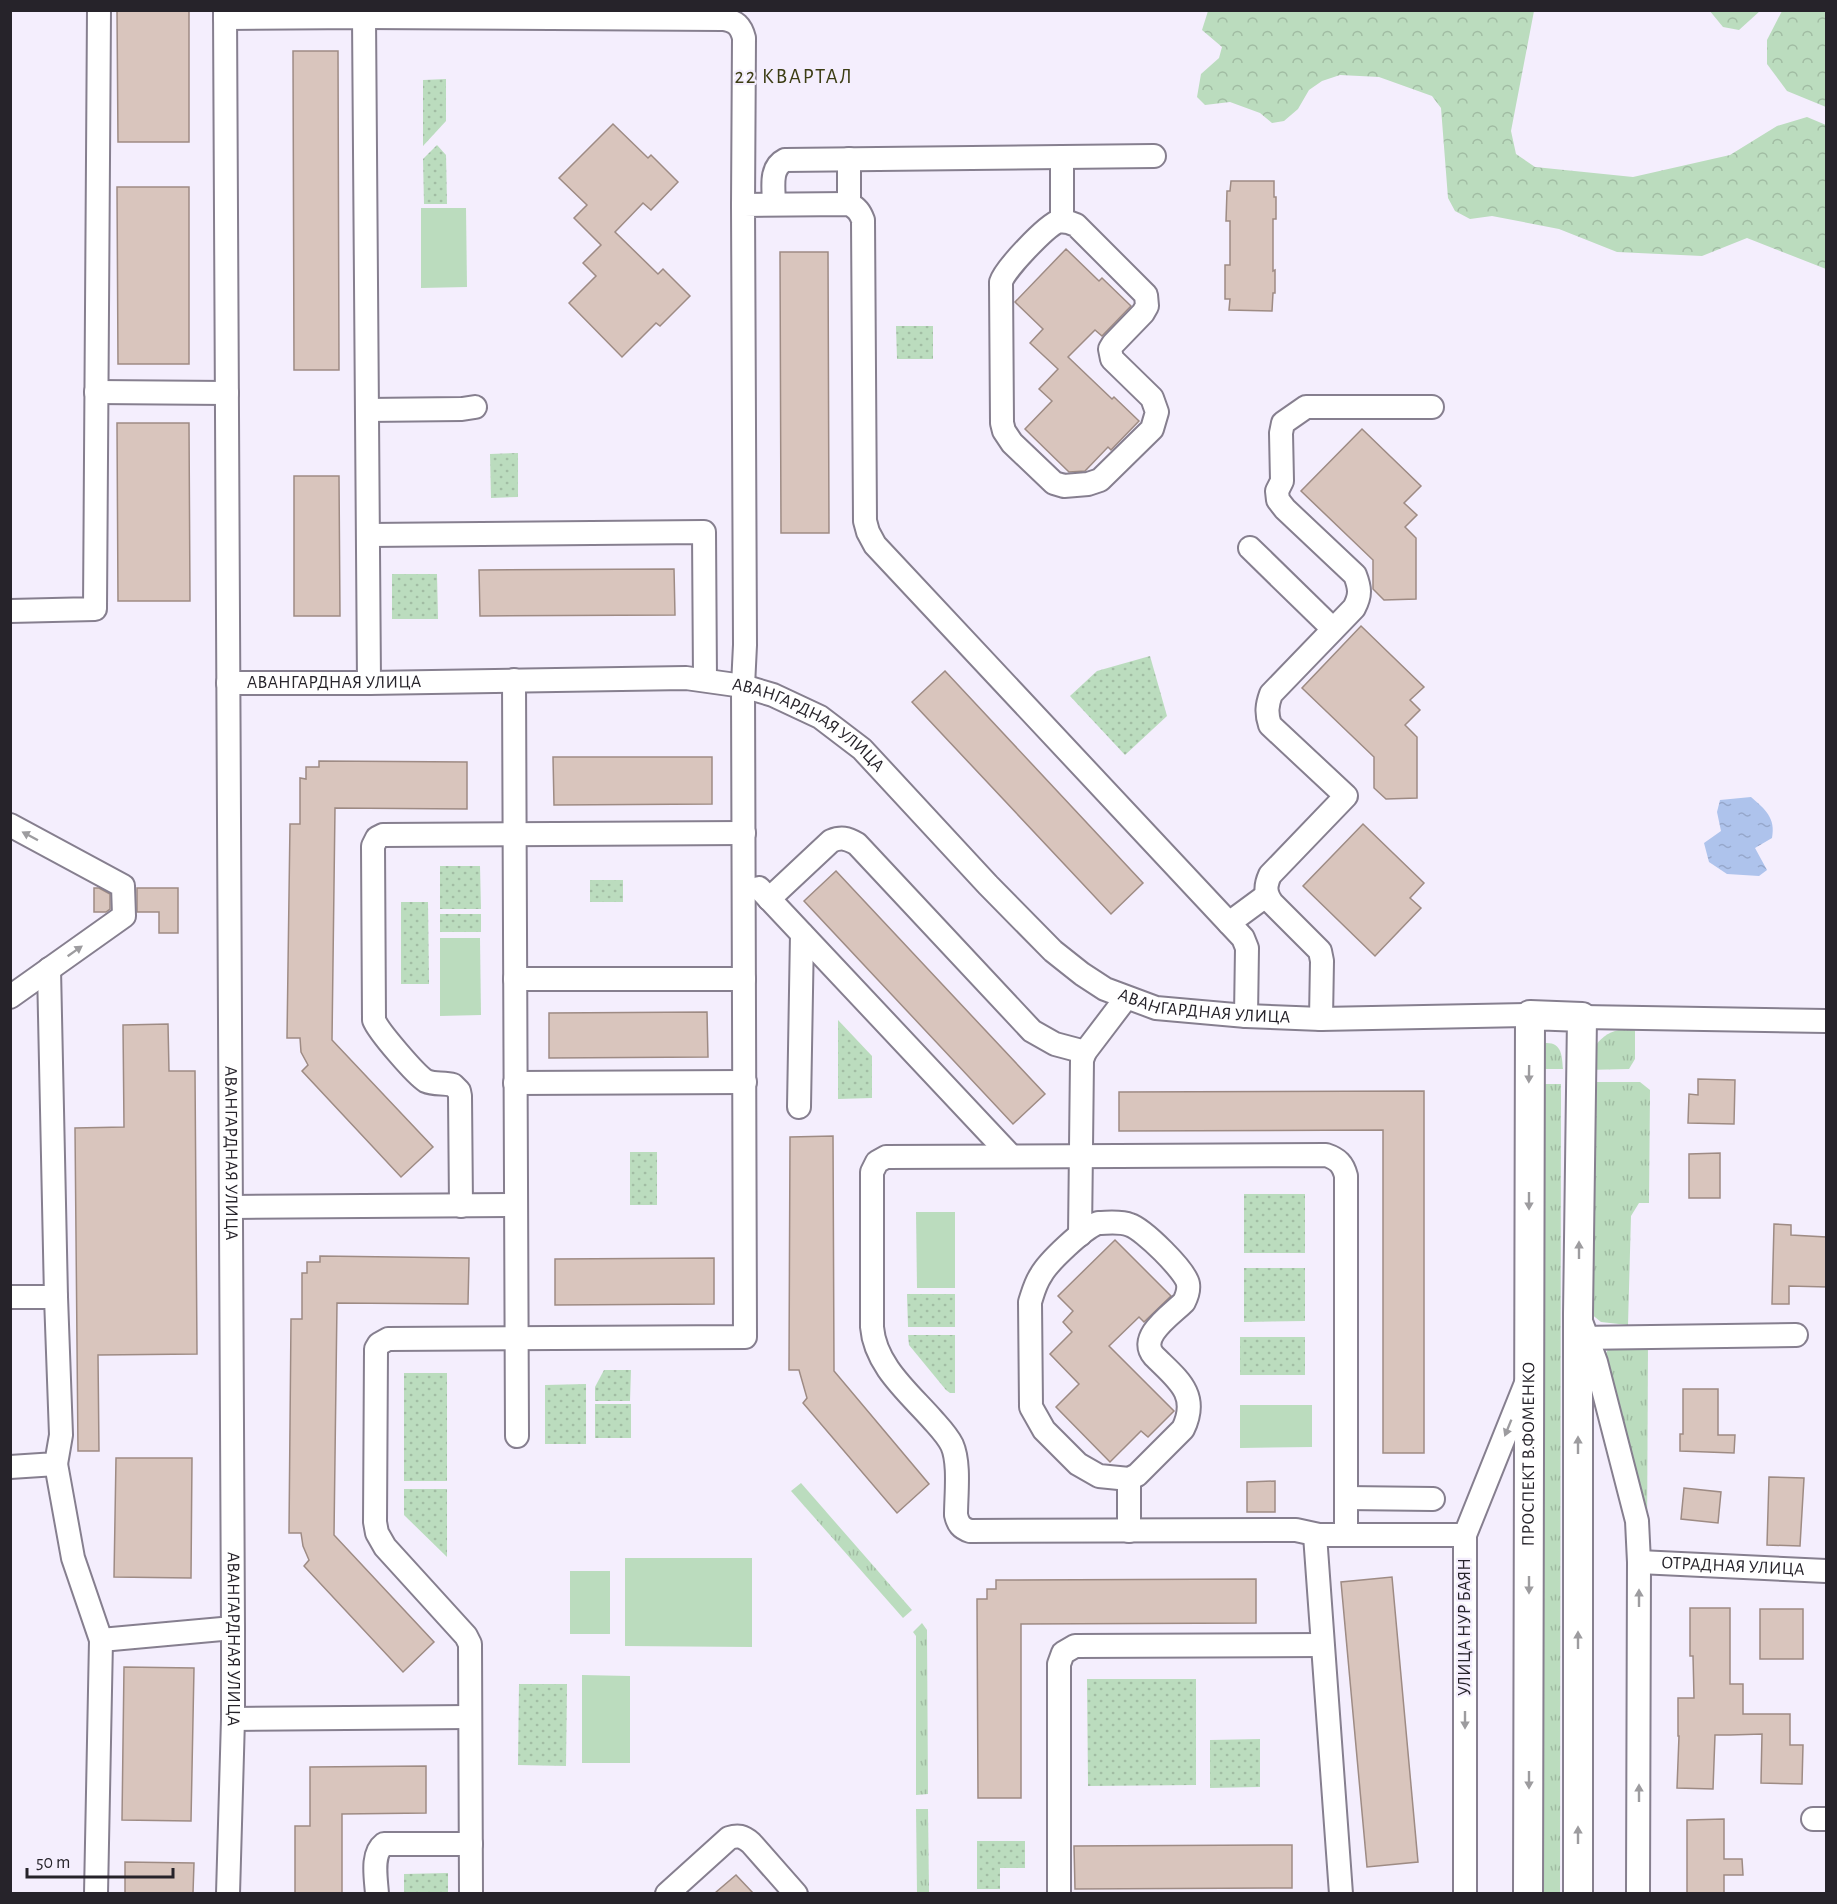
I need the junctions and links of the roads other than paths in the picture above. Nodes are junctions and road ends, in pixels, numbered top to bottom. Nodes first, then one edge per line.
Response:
1 (99, 10) edge
2 (225, 14) edge
3 (364, 17) junction
4 (1154, 156) dead end
5 (1062, 157) junction
6 (849, 159) junction
7 (774, 204) junction
8 (849, 204) junction
9 (743, 205) junction
10 (1062, 221) junction
11 (96, 392) junction
12 (226, 393) junction
13 (1432, 406) dead end
14 (475, 407) dead end
15 (367, 410) junction
16 (368, 535) junction
17 (1250, 548) dead end
18 (10, 611) edge
19 (1333, 629) junction
20 (514, 680) junction
21 (705, 680) junction
22 (228, 683) junction
23 (369, 683) junction
24 (743, 686) junction
25 (10, 825) edge
26 (744, 833) junction
27 (514, 834) junction
28 (744, 872) junction
29 (1267, 895) junction
30 (770, 899) junction
31 (1229, 922) junction
32 (802, 933) junction
33 (50, 969) junction
34 (515, 979) junction
35 (744, 979) junction
36 (10, 997) edge
37 (1126, 998) junction
38 (1530, 1015) junction
39 (1246, 1016) junction
40 (1582, 1017) junction
41 (1321, 1019) junction
42 (1827, 1021) edge
43 (1085, 1052) junction
44 (745, 1082) junction
45 (515, 1083) junction
46 (799, 1107) dead end
47 (1011, 1156) junction
48 (1080, 1156) junction
49 (516, 1205) junction
50 (461, 1206) junction
51 (232, 1207) junction
52 (1080, 1234) junction
53 (10, 1297) edge
54 (56, 1297) junction
55 (1581, 1330) junction
56 (1796, 1335) dead end
57 (516, 1338) junction
58 (1530, 1374) junction
59 (517, 1436) dead end
60 (56, 1464) junction
61 (10, 1467) edge
62 (1128, 1479) junction
63 (1346, 1498) junction
64 (1433, 1498) dead end
65 (1129, 1531) junction
66 (1315, 1535) junction
67 (1346, 1535) junction
68 (1465, 1535) junction
69 (1640, 1562) junction
70 (1827, 1571) edge
71 (232, 1628) junction
72 (101, 1640) junction
73 (1323, 1645) junction
74 (470, 1718) junction
75 (233, 1719) junction
76 (471, 1844) junction
77 (96, 1893) edge
78 (228, 1893) edge
79 (376, 1893) edge
80 (471, 1893) edge
81 (667, 1893) edge
82 (796, 1893) edge
83 (1059, 1893) edge
84 (1341, 1893) edge
85 (1465, 1893) edge
86 (1528, 1893) edge
87 (1578, 1893) edge
88 (1638, 1893) edge

1 - 11 street
2 - 3 street
2 - 12 street
3 - 9 street
3 - 15 street
4 - 5 street
5 - 6 street
5 - 10 street
6 - 7 street
6 - 8 street
7 - 8 street
7 - 9 street
8 - 31 street
9 - 24 street
10 - 10 street
11 - 12 street
11 - 18 street
12 - 22 street
13 - 19 street
14 - 15 street
15 - 16 street
16 - 21 street
16 - 23 street
17 - 19 street
19 - 29 street
20 - 21 street, АВАНГАРДНАЯ УЛИЦА
20 - 23 street, АВАНГАРДНАЯ УЛИЦА
20 - 27 street
21 - 24 street, АВАНГАРДНАЯ УЛИЦА
22 - 23 street, АВАНГАРДНАЯ УЛИЦА
22 - 51 street, АВАНГАРДНАЯ УЛИЦА
24 - 26 street
24 - 37 street, АВАНГАРДНАЯ УЛИЦА
33 -> 25 street
26 - 27 street
26 - 28 street
27 - 34 street
27 - 50 street
28 - 30 street
28 - 35 street
29 - 31 street
29 - 41 street
30 - 32 street
30 - 43 street
31 - 39 street
32 - 46 street
32 - 47 street
33 - 36 street
33 - 54 street
34 - 35 street
34 - 45 street
35 - 44 street
37 - 39 street, АВАНГАРДНАЯ УЛИЦА
37 - 43 street
38 - 40 main road
38 - 41 street, АВАНГАРДНАЯ УЛИЦА
38 -> 58 main road, ПРОСПЕКТ В.ФОМЕНКО
39 - 41 street, АВАНГАРДНАЯ УЛИЦА
40 - 42 street
55 -> 40 main road
43 - 48 street
44 - 45 street
44 - 57 street
45 - 49 street
47 - 48 street
47 - 65 street
48 - 52 street
48 - 63 street
49 - 50 street
49 - 57 street
50 - 51 street
51 - 71 street, АВАНГАРДНАЯ УЛИЦА
52 - 62 street
52 - 62 street
53 - 54 street
54 - 60 street
55 - 56 street
55 - 69 street
87 -> 55 main road
57 - 59 street
57 - 74 street
58 -> 68 street, УЛИЦА НУР БАЯН
58 -> 86 main road, ПРОСПЕКТ В.ФОМЕНКО
60 - 61 street
60 - 72 street
62 - 65 street
63 - 64 street
63 - 67 street
65 - 66 street
66 - 67 street
66 - 73 street
67 - 68 street
68 -> 85 street, УЛИЦА НУР БАЯН
69 - 70 street, ОТРАДНАЯ УЛИЦА
88 -> 69 street
71 - 72 street
71 - 75 street, АВАНГАРДНАЯ УЛИЦА
72 - 77 street
73 - 83 street
73 - 84 street
74 - 75 street
74 - 76 street
75 - 78 street, АВАНГАРДНАЯ УЛИЦА
76 - 79 street
76 - 80 street
81 - 82 street

